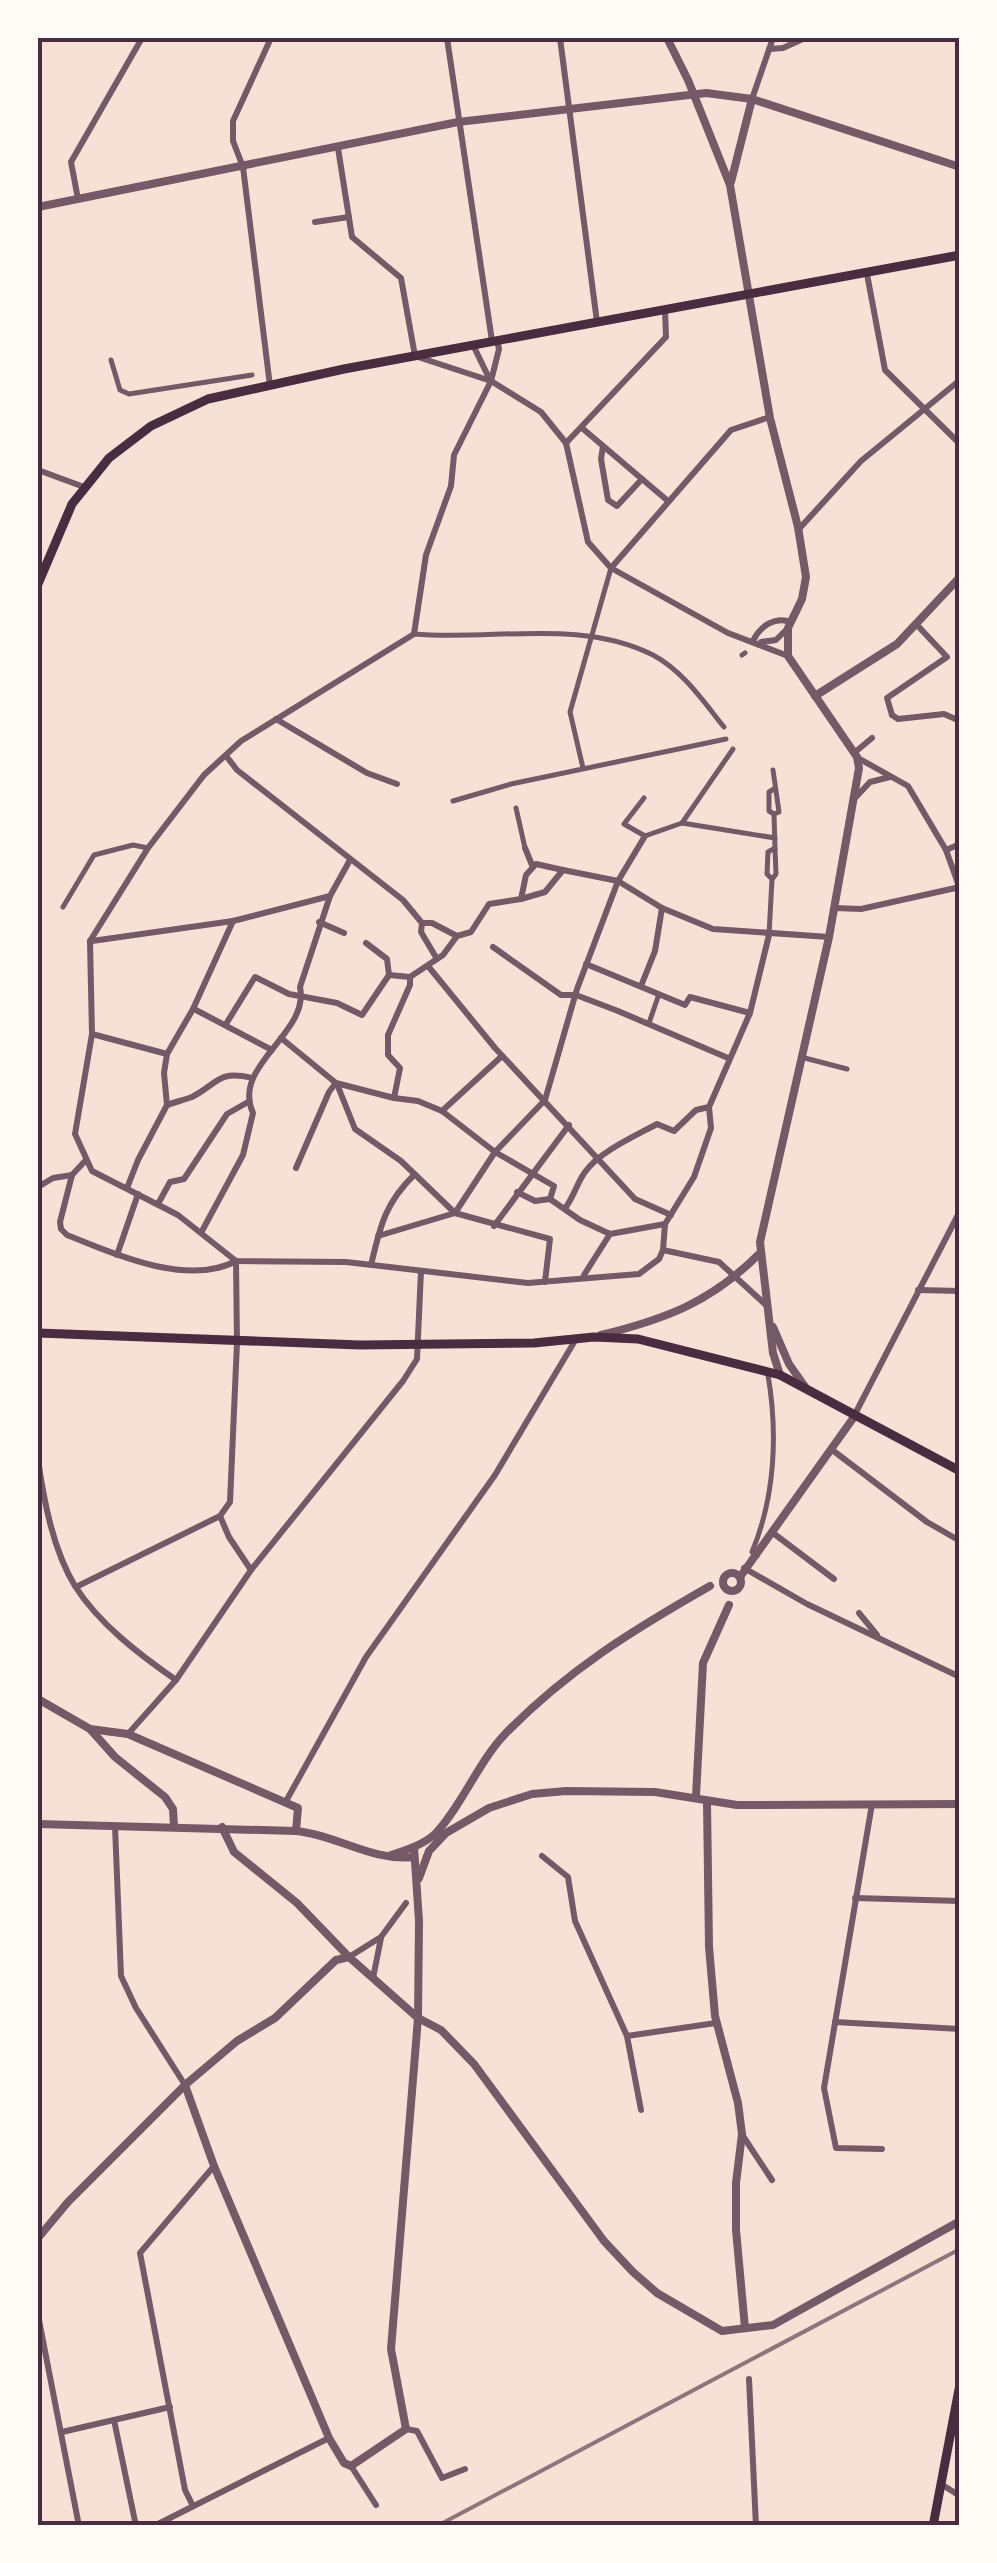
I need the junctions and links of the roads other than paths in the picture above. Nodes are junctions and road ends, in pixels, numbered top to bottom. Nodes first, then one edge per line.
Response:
1 (142, 38) edge
2 (270, 38) edge
3 (448, 38) edge
4 (560, 38) edge
5 (667, 38) edge
6 (773, 38) edge
7 (805, 38) edge
8 (770, 49) junction
9 (694, 94) junction
10 (752, 100) junction
11 (567, 108) junction
12 (458, 122) junction
13 (338, 148) junction
14 (737, 158) junction
15 (720, 160) junction
16 (243, 167) junction
17 (960, 167) edge
18 (730, 186) junction
19 (78, 199) junction
20 (38, 207) edge
21 (349, 217) junction
22 (315, 222) dead end
23 (960, 254) edge
24 (868, 274) junction
25 (748, 294) junction
26 (665, 310) junction
27 (597, 323) junction
28 (494, 341) junction
29 (473, 345) junction
30 (415, 356) junction
31 (110, 360) dead end
32 (252, 375) dead end
33 (960, 380) edge
34 (491, 381) junction
35 (270, 386) junction
36 (925, 410) junction
37 (770, 418) junction
38 (582, 428) junction
39 (566, 443) junction
40 (960, 444) edge
41 (603, 446) junction
42 (38, 470) edge
43 (642, 479) junction
44 (84, 487) junction
45 (668, 501) junction
46 (798, 530) junction
47 (611, 568) junction
48 (960, 577) edge
49 (38, 584) edge
50 (790, 625) junction
51 (916, 626) junction
52 (414, 634) junction
53 (590, 638) junction
54 (754, 641) junction
55 (788, 656) junction
56 (815, 696) junction
57 (276, 719) junction
58 (960, 721) edge
59 (724, 727) dead end
60 (872, 738) dead end
61 (726, 740) dead end
62 (733, 749) dead end
63 (855, 755) junction
64 (226, 757) junction
65 (584, 769) junction
66 (773, 770) dead end
67 (892, 778) junction
68 (398, 784) dead end
69 (644, 798) dead end
70 (855, 798) junction
71 (453, 801) dead end
72 (516, 808) dead end
73 (682, 822) junction
74 (645, 836) junction
75 (775, 838) junction
76 (960, 844) edge
77 (148, 848) junction
78 (525, 848) joint
79 (946, 850) junction
80 (350, 860) junction
81 (532, 866) junction
82 (563, 870) junction
83 (618, 881) junction
84 (959, 888) edge
85 (330, 896) junction
86 (521, 900) junction
87 (62, 907) dead end
88 (662, 908) junction
89 (834, 908) junction
90 (233, 921) junction
91 (319, 922) junction
92 (422, 923) junction
93 (344, 933) dead end
94 (769, 934) junction
95 (457, 936) junction
96 (828, 936) junction
97 (90, 941) junction
98 (366, 943) dead end
99 (493, 947) dead end
100 (436, 959) junction
101 (586, 964) junction
102 (428, 966) junction
103 (389, 975) junction
104 (410, 977) junction
105 (641, 986) junction
106 (659, 994) junction
107 (302, 995) junction
108 (576, 995) junction
109 (193, 1009) junction
110 (750, 1013) junction
111 (649, 1022) junction
112 (226, 1024) junction
113 (92, 1034) junction
114 (281, 1038) junction
115 (272, 1050) junction
116 (167, 1054) junction
117 (502, 1056) junction
118 (802, 1057) junction
119 (728, 1058) junction
120 (848, 1069) dead end
121 (252, 1078) junction
122 (336, 1083) junction
123 (394, 1098) junction
124 (545, 1100) junction
125 (248, 1102) junction
126 (168, 1104) junction
127 (709, 1107) junction
128 (442, 1111) junction
129 (569, 1125) junction
130 (495, 1152) junction
131 (598, 1156) junction
132 (85, 1161) junction
133 (296, 1168) dead end
134 (532, 1173) junction
135 (72, 1175) junction
136 (414, 1175) junction
137 (38, 1187) edge
138 (127, 1188) junction
139 (517, 1192) junction
140 (138, 1194) junction
141 (550, 1199) junction
142 (158, 1204) junction
143 (566, 1207) junction
144 (960, 1212) edge
145 (454, 1213) junction
146 (670, 1215) junction
147 (665, 1224) junction
148 (494, 1226) junction
149 (202, 1231) junction
150 (610, 1234) junction
151 (378, 1236) junction
152 (663, 1250) junction
153 (759, 1254) junction
154 (117, 1256) junction
155 (236, 1261) junction
156 (372, 1266) junction
157 (421, 1271) junction
158 (583, 1276) junction
159 (736, 1277) junction
160 (545, 1282) junction
161 (918, 1290) junction
162 (960, 1291) edge
163 (767, 1305) junction
164 (771, 1323) junction
165 (644, 1325) junction
166 (38, 1333) edge
167 (594, 1337) junction
168 (576, 1339) junction
169 (638, 1339) junction
170 (237, 1342) junction
171 (418, 1344) junction
172 (768, 1372) junction
173 (780, 1375) junction
174 (806, 1388) junction
175 (854, 1417) junction
176 (831, 1449) junction
177 (38, 1460) edge
178 (960, 1470) edge
179 (38, 1471) edge
180 (220, 1516) junction
181 (772, 1533) junction
182 (960, 1541) edge
183 (757, 1556) junction
184 (744, 1568) junction
185 (251, 1570) junction
186 (732, 1575) junction
187 (834, 1579) dead end
188 (710, 1586) junction
189 (76, 1587) junction
190 (726, 1588) junction
191 (738, 1589) junction
192 (729, 1605) junction
193 (860, 1613) dead end
194 (880, 1639) junction
195 (960, 1677) edge
196 (176, 1680) junction
197 (38, 1699) edge
198 (90, 1728) junction
199 (128, 1734) junction
200 (696, 1796) junction
201 (707, 1802) junction
202 (285, 1803) junction
203 (872, 1804) junction
204 (960, 1804) edge
205 (38, 1824) edge
206 (115, 1824) junction
207 (174, 1826) junction
208 (222, 1828) junction
209 (443, 1830) junction
210 (296, 1831) junction
211 (419, 1853) junction
212 (542, 1856) dead end
213 (855, 1898) junction
214 (960, 1901) edge
215 (406, 1903) dead end
216 (382, 1937) junction
217 (349, 1956) junction
218 (374, 1978) junction
219 (418, 2018) junction
220 (835, 2022) junction
221 (716, 2023) junction
222 (960, 2029) edge
223 (626, 2036) junction
224 (185, 2085) junction
225 (641, 2110) dead end
226 (742, 2134) junction
227 (882, 2149) dead end
228 (214, 2166) junction
229 (772, 2180) dead end
230 (960, 2221) edge
231 (38, 2238) edge
232 (38, 2315) edge
233 (745, 2328) junction
234 (749, 2379) dead end
235 (960, 2384) edge
236 (170, 2407) junction
237 (114, 2420) junction
238 (406, 2429) junction
239 (62, 2432) junction
240 (329, 2438) junction
241 (351, 2466) junction
242 (465, 2469) dead end
243 (941, 2484) junction
244 (960, 2496) edge
245 (376, 2505) dead end
246 (193, 2506) junction
247 (79, 2526) edge
248 (136, 2526) edge
249 (154, 2526) edge
250 (756, 2526) edge
251 (933, 2526) edge

1 - 19 street
2 - 16 street
3 - 12 street
4 - 11 street
5 - 9 street
6 - 8 street
7 - 8 street
8 - 10 street
9 - 10 street
9 - 11 street
9 - 15 street
10 - 14 street
10 - 17 street
11 - 12 street
11 - 27 street
12 - 13 street
12 - 28 street
13 - 16 street
13 - 21 street
14 - 15 street
14 - 18 street
15 - 18 street
16 - 19 street
16 - 35 street
18 - 25 street
19 - 20 street
21 - 22 street
21 - 30 street
23 - 24 main road
24 - 25 main road
24 - 36 street
25 - 26 main road
25 - 37 street
26 - 27 main road
26 - 38 street
27 - 28 main road
28 - 29 main road
28 - 34 street
29 - 30 main road
29 - 34 street
30 - 34 street
30 - 35 main road
31 - 32 street
33 - 36 street
34 - 39 street
34 - 52 street
35 - 44 main road
36 - 40 street
36 - 46 street
37 - 45 street
37 - 46 street
38 - 39 street
38 - 41 street
39 - 47 street
41 - 43 street
41 - 43 street
42 - 44 street
43 - 45 street
44 - 49 main road
45 - 47 street
46 - 50 street
47 - 53 street
47 - 54 street
48 - 51 street
50 - 54 street
50 - 54 street
50 - 55 street
51 - 56 street
51 - 58 street
52 - 53 street
52 - 57 street
53 - 59 street
53 - 65 street
54 - 55 street
55 - 56 street
56 - 63 street
57 - 64 street
57 - 68 street
60 - 63 street
61 - 65 street
62 - 73 street
63 - 67 street
63 - 70 street
64 - 77 street
64 - 80 street
65 - 71 street
66 - 75 street
67 - 70 street
67 - 79 street
69 - 74 street
70 - 89 street
72 - 78 street
73 - 74 street
73 - 75 street
74 - 83 street
75 - 94 street
76 - 79 street
77 - 87 street
77 - 97 street
78 - 81 street
79 - 84 street
80 - 85 street
80 - 92 street
81 - 82 street
81 - 86 street
82 - 83 street
82 - 86 street
83 - 88 street
83 - 101 street
84 - 89 street
85 - 90 street
85 - 91 street
86 - 95 street
88 - 94 street
88 - 105 street
89 - 96 street
90 - 97 street
90 - 109 street
91 - 93 street
91 - 107 street
92 - 95 street
92 - 100 street
94 - 96 street
94 - 110 street
95 - 100 street
96 - 118 street
97 - 113 street
98 - 103 street
99 - 108 street
100 - 102 street
101 - 105 street
101 - 108 street
102 - 104 street
102 - 117 street
103 - 104 street
103 - 107 street
104 - 123 street
105 - 106 street
106 - 110 street
106 - 111 street
107 - 112 street
107 - 114 street
108 - 111 street
108 - 124 street
109 - 112 street
109 - 116 street
110 - 119 street
111 - 119 street
112 - 115 street
113 - 116 street
113 - 132 street
114 - 115 street
114 - 122 street
115 - 121 street
116 - 126 street
117 - 124 street
117 - 128 street
118 - 120 street
118 - 153 street
119 - 127 street
121 - 125 street
121 - 126 street
122 - 123 street
122 - 133 street
122 - 136 street
123 - 128 street
124 - 129 street
124 - 130 street
125 - 142 street
125 - 149 street
126 - 138 street
127 - 131 street
127 - 146 street
128 - 130 street
129 - 131 street
129 - 134 street
130 - 134 street
130 - 145 street
131 - 143 street
131 - 146 street
132 - 135 street
132 - 138 street
134 - 139 street
134 - 141 street
135 - 137 street
135 - 154 street
136 - 145 street
136 - 151 street
138 - 140 street
139 - 141 street
139 - 148 street
140 - 142 street
140 - 154 street
141 - 143 street
142 - 149 street
143 - 150 street
144 - 161 street
145 - 148 street
145 - 151 street
146 - 147 street
147 - 150 street
147 - 152 street
148 - 160 street
149 - 155 street
150 - 158 street
151 - 156 street
152 - 158 street
152 - 159 street
153 - 159 street
153 - 163 street
154 - 155 street
155 - 156 street
155 - 170 street
156 - 157 street
157 - 160 street
157 - 171 street
158 - 160 street
159 - 163 street
159 - 165 street
161 - 162 street
161 - 175 street
163 - 164 street
164 - 173 street
164 - 174 street
165 - 167 street
165 - 169 street
166 - 170 main road
167 - 168 main road
167 - 169 main road
168 - 171 main road
168 - 202 street
169 - 172 main road
170 - 171 main road
170 - 180 street
171 - 185 street
172 - 173 main road
172 - 183 street
173 - 174 main road
174 - 175 main road
175 - 176 street
175 - 178 main road
176 - 181 street
176 - 182 street
177 - 179 street
179 - 189 street
180 - 185 street
180 - 189 street
181 - 183 street
181 - 187 street
183 - 184 street
184 - 186 street
184 - 194 street
185 - 196 street
186 - 188 street
186 - 190 street
186 - 191 street
188 - 190 street
188 - 209 street
189 - 196 street
190 - 191 street
190 - 192 street
191 - 192 street
192 - 200 street
193 - 194 street
194 - 195 street
196 - 199 street
197 - 198 street
198 - 199 street
198 - 207 street
199 - 202 street
200 - 201 street
200 - 209 street
201 - 203 street
201 - 221 street
202 - 210 street
203 - 204 street
203 - 213 street
205 - 206 street
206 - 207 street
206 - 224 street
207 - 208 street
208 - 210 street
208 - 217 street
209 - 211 street
210 - 211 street
211 - 219 street
212 - 223 street
213 - 214 street
213 - 220 street
215 - 216 street
216 - 217 street
216 - 218 street
217 - 218 street
217 - 224 street
218 - 219 street
219 - 233 street
219 - 238 street
220 - 222 street
220 - 227 street
221 - 223 street
221 - 226 street
223 - 225 street
224 - 228 street
224 - 231 street
226 - 229 street
226 - 233 street
228 - 236 street
228 - 240 street
230 - 233 street
232 - 239 street
234 - 250 street
235 - 243 main road
236 - 237 street
236 - 246 street
237 - 239 street
237 - 248 street
238 - 241 street
238 - 242 street
239 - 247 street
240 - 241 street
240 - 246 street
241 - 245 street
243 - 244 street
243 - 251 main road
246 - 249 street

